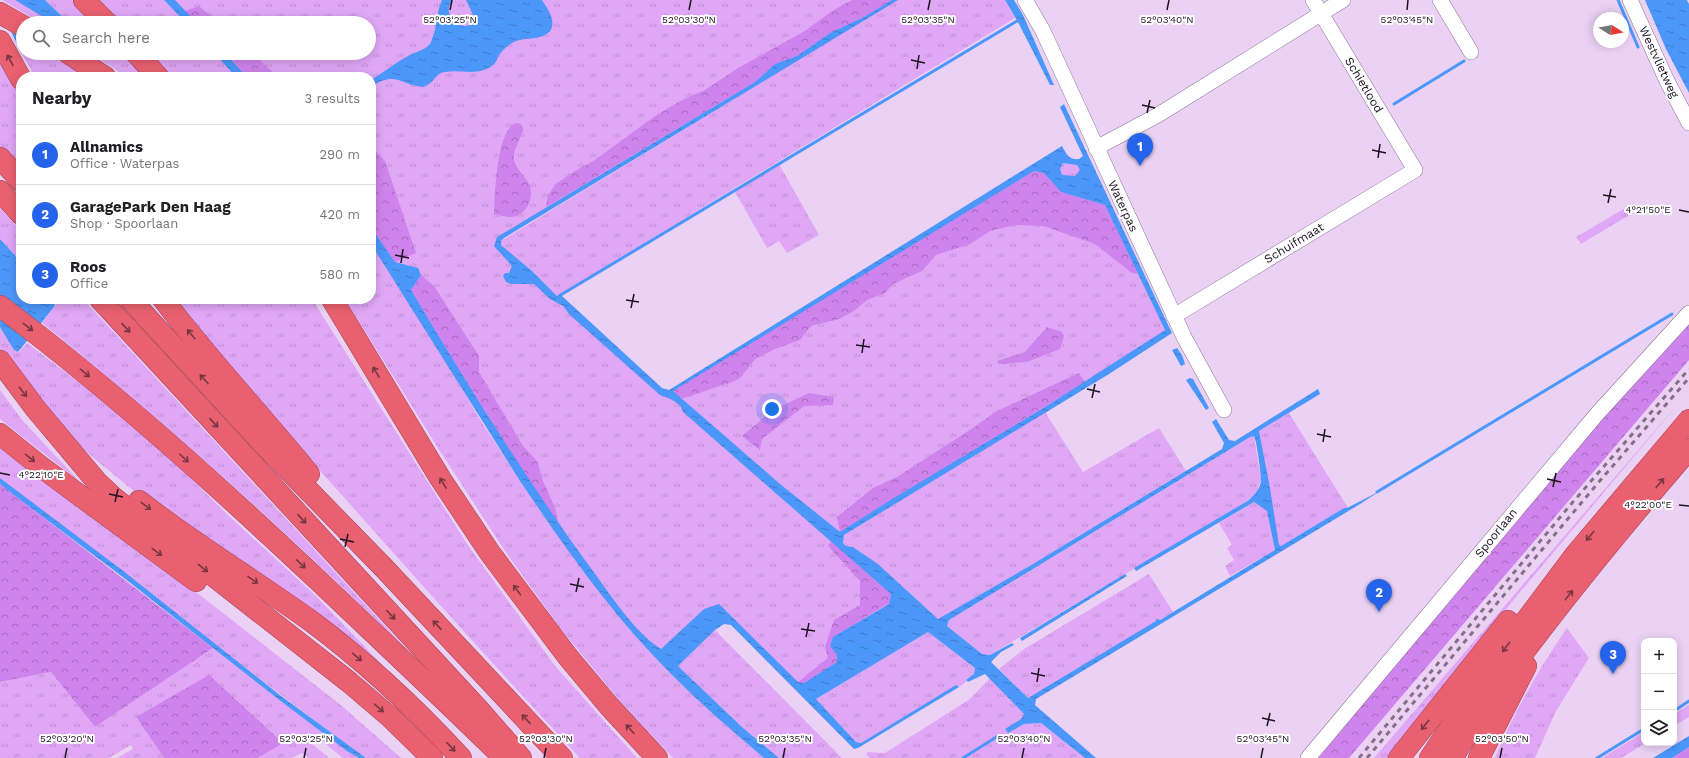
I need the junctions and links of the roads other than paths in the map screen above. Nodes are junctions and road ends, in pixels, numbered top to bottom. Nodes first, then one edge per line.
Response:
1 (84, 0) edge
2 (1025, 0) edge
3 (1313, 0) edge
4 (1343, 0) edge
5 (1440, 0) edge
6 (1630, 0) edge
7 (0, 13) edge
8 (1321, 14) junction
9 (99, 16) edge
10 (16, 22) edge
11 (0, 41) edge
12 (1471, 52) dead end
13 (79, 60) edge
14 (142, 60) edge
15 (17, 72) edge
16 (97, 72) edge
17 (153, 72) edge
18 (1689, 122) edge
19 (1096, 148) junction
20 (0, 158) edge
21 (1415, 170) joint
22 (16, 176) edge
23 (0, 191) edge
24 (16, 209) edge
25 (105, 304) edge
26 (135, 304) edge
27 (167, 304) edge
28 (334, 304) edge
29 (0, 306) edge
30 (1689, 313) edge
31 (1174, 316) junction
32 (0, 361) edge
33 (1224, 410) dead end
34 (1689, 420) edge
35 (0, 434) edge
36 (58, 434) junction
37 (1689, 449) edge
38 (1575, 555) junction
39 (384, 568) junction
40 (1545, 626) junction
41 (372, 631) junction
42 (349, 682) junction
43 (432, 758) edge
44 (461, 758) edge
45 (483, 758) edge
46 (504, 758) edge
47 (521, 758) edge
48 (562, 758) edge
49 (657, 758) edge
50 (1308, 758) edge
51 (1399, 758) edge
52 (1430, 758) edge
53 (1452, 758) edge
54 (1479, 758) edge

1 - 9 highway
2 - 19 street, Waterpas
3 - 8 street, Schietlood
4 - 8 street
5 - 12 street
6 - 18 street, Westvlietweg
7 - 10 highway
8 - 19 street
8 - 21 street, Schietlood
15 -> 11 highway
13 - 16 highway
14 - 17 highway
19 - 31 street, Waterpas
20 - 22 highway
21 - 31 street, Schuifmaat
23 - 24 highway
25 -> 47 highway
39 -> 26 highway
39 -> 27 highway
49 -> 28 highway
29 -> 41 highway
30 - 50 street, Spoorlaan
31 - 33 street, Waterpas
32 -> 36 highway
34 -> 38 highway
35 -> 42 highway
36 -> 42 highway
36 -> 44 highway
40 -> 37 highway
38 -> 51 highway
38 -> 52 highway
48 -> 39 highway
40 - 53 highway
40 - 54 highway
41 - 45 highway
41 - 46 highway
42 -> 43 highway

